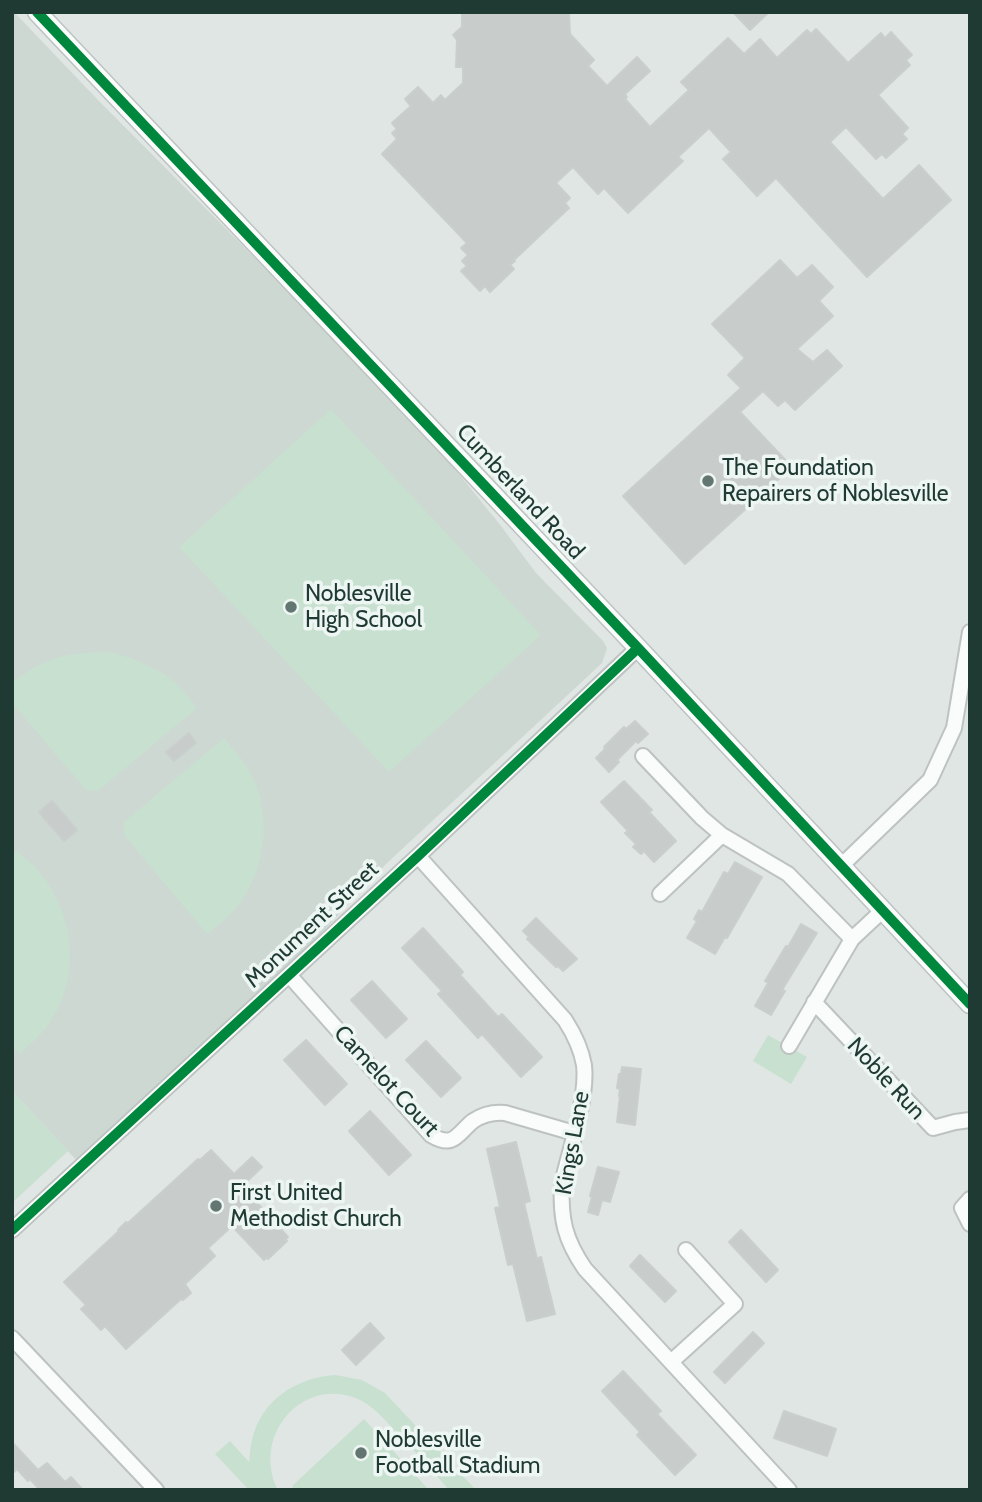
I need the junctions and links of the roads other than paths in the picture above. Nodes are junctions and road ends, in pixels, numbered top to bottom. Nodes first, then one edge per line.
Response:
1 (37, 12) edge
2 (970, 632) edge
3 (638, 649) junction
4 (643, 756) dead end
5 (722, 835) junction
6 (418, 856) junction
7 (841, 866) junction
8 (660, 894) dead end
9 (883, 911) junction
10 (852, 939) junction
11 (289, 975) junction
12 (814, 1002) junction
13 (970, 1004) edge
14 (789, 1045) dead end
15 (970, 1120) edge
16 (574, 1133) junction
17 (970, 1199) edge
18 (970, 1224) edge
19 (12, 1230) edge
20 (686, 1250) dead end
21 (12, 1338) edge
22 (671, 1362) junction
23 (156, 1490) edge
24 (789, 1490) edge

1 - 3 street, Cumberland Road
2 - 7 street
3 - 6 street, Monument Street
3 - 7 street, Cumberland Road
4 - 5 street
5 - 8 street
5 - 10 street
6 - 11 street, Monument Street
6 - 16 street, Kings Lane
7 - 9 street, Cumberland Road
9 - 10 street
9 - 13 street, Cumberland Road
10 - 12 street
11 - 16 street, Camelot Court
11 - 19 street, Monument Street
12 - 14 street
12 - 15 street, Noble Run
16 - 22 street, Kings Lane
17 - 18 street
20 - 22 street
21 - 23 street
22 - 24 street, Kings Lane

